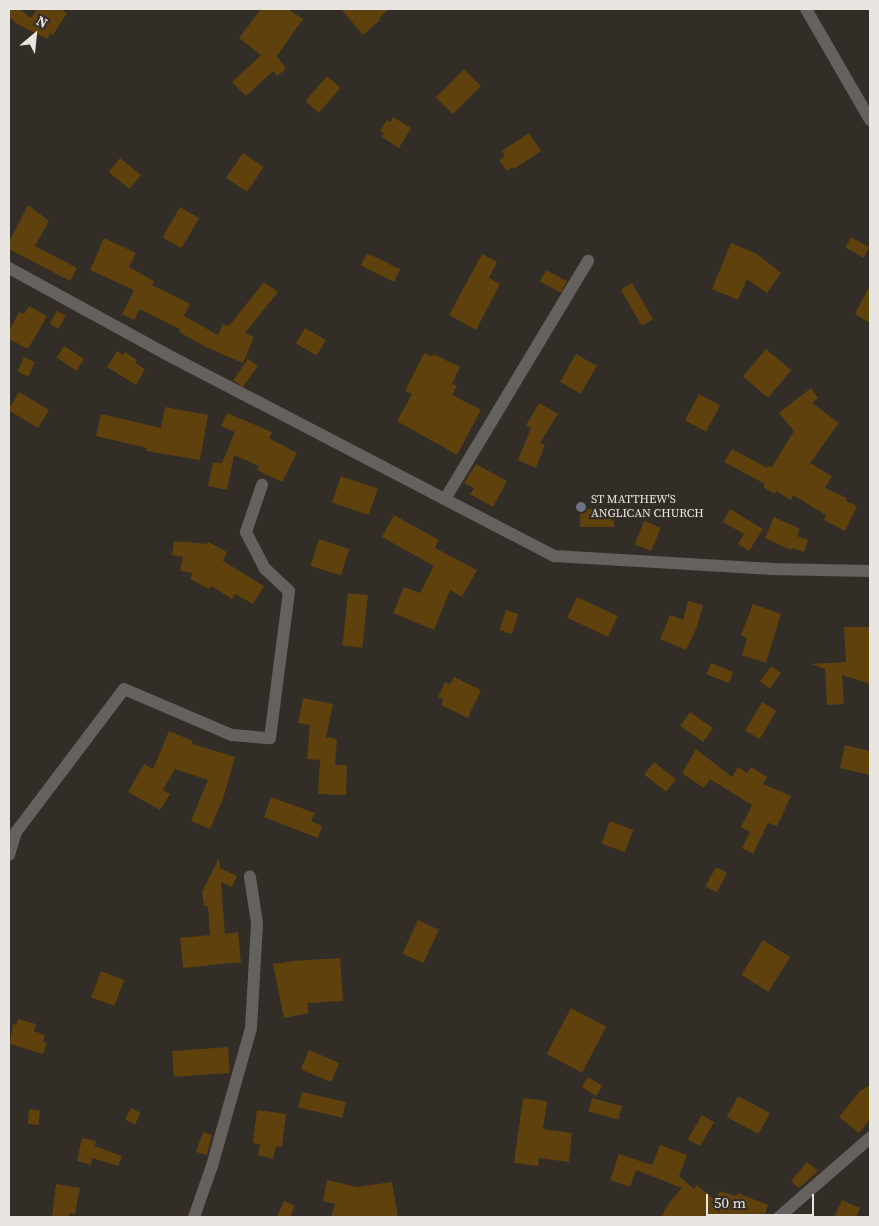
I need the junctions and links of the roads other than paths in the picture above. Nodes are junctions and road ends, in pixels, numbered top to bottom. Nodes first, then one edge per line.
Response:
1 (806, 9) edge
2 (870, 120) edge
3 (588, 261) dead end
4 (9, 268) edge
5 (262, 485) dead end
6 (445, 499) junction
7 (870, 572) edge
8 (9, 855) edge
9 (250, 877) dead end
10 (870, 1138) edge
11 (194, 1217) edge
12 (779, 1217) edge

1 - 2 street
3 - 6 street
4 - 6 street
5 - 8 street
6 - 7 street
9 - 11 street
10 - 12 street

